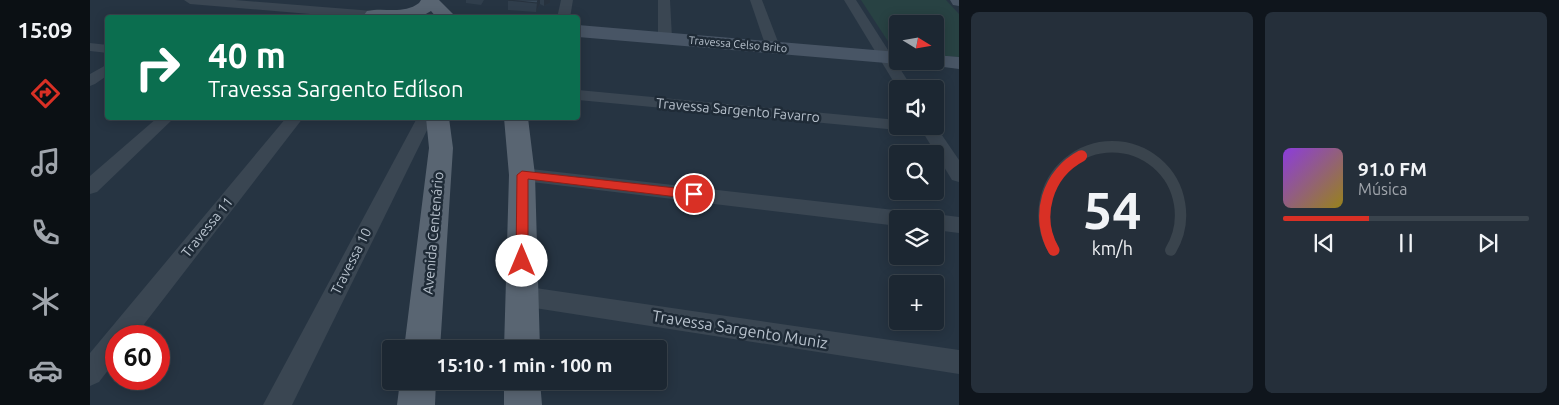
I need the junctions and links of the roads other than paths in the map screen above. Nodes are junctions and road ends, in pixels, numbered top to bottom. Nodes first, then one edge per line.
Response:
1 (190, 0) edge
2 (360, 0) edge
3 (567, 0) edge
4 (664, 0) edge
5 (756, 0) edge
6 (850, 0) edge
7 (430, 1) edge
8 (362, 15) edge
9 (373, 15) edge
10 (406, 15) edge
11 (445, 15) edge
12 (564, 15) edge
13 (580, 31) edge
14 (666, 38) junction
15 (90, 47) edge
16 (773, 47) junction
17 (105, 49) edge
18 (889, 53) edge
19 (889, 57) edge
20 (944, 62) edge
21 (959, 63) edge
22 (105, 70) edge
23 (90, 81) edge
24 (580, 95) edge
25 (164, 120) edge
26 (293, 120) edge
27 (424, 120) edge
28 (438, 120) edge
29 (516, 120) edge
30 (889, 124) edge
31 (933, 135) edge
32 (522, 175) junction
33 (959, 175) edge
34 (90, 187) edge
35 (889, 217) edge
36 (944, 223) edge
37 (959, 225) edge
38 (522, 296) junction
39 (129, 325) edge
40 (423, 340) edge
41 (522, 340) edge
42 (105, 354) edge
43 (959, 362) edge
44 (90, 373) edge
45 (417, 390) edge
46 (522, 390) edge
47 (277, 405) edge
48 (416, 405) edge
49 (523, 405) edge

1 - 8 street
2 - 9 main road
3 - 12 street
4 - 14 street
5 - 16 street
6 - 18 street
7 - 10 main road
7 - 11 main road
13 - 14 street, Travessa Celso Brito
14 - 16 street, Travessa Celso Brito
15 - 17 street
16 - 19 street, Travessa Celso Brito
20 - 21 street
22 - 23 street
24 - 30 street, Travessa Sargento Favarro
25 - 34 street
26 - 39 street, Travessa 11
27 - 47 street, Travessa 10
28 - 40 main road, Avenida Centenário
29 - 32 main road
31 - 33 street
32 - 35 street
32 - 38 main road
36 - 37 street
38 - 41 main road
38 - 43 street, Travessa Sargento Muniz
42 - 44 street
45 - 48 main road
46 - 49 main road

